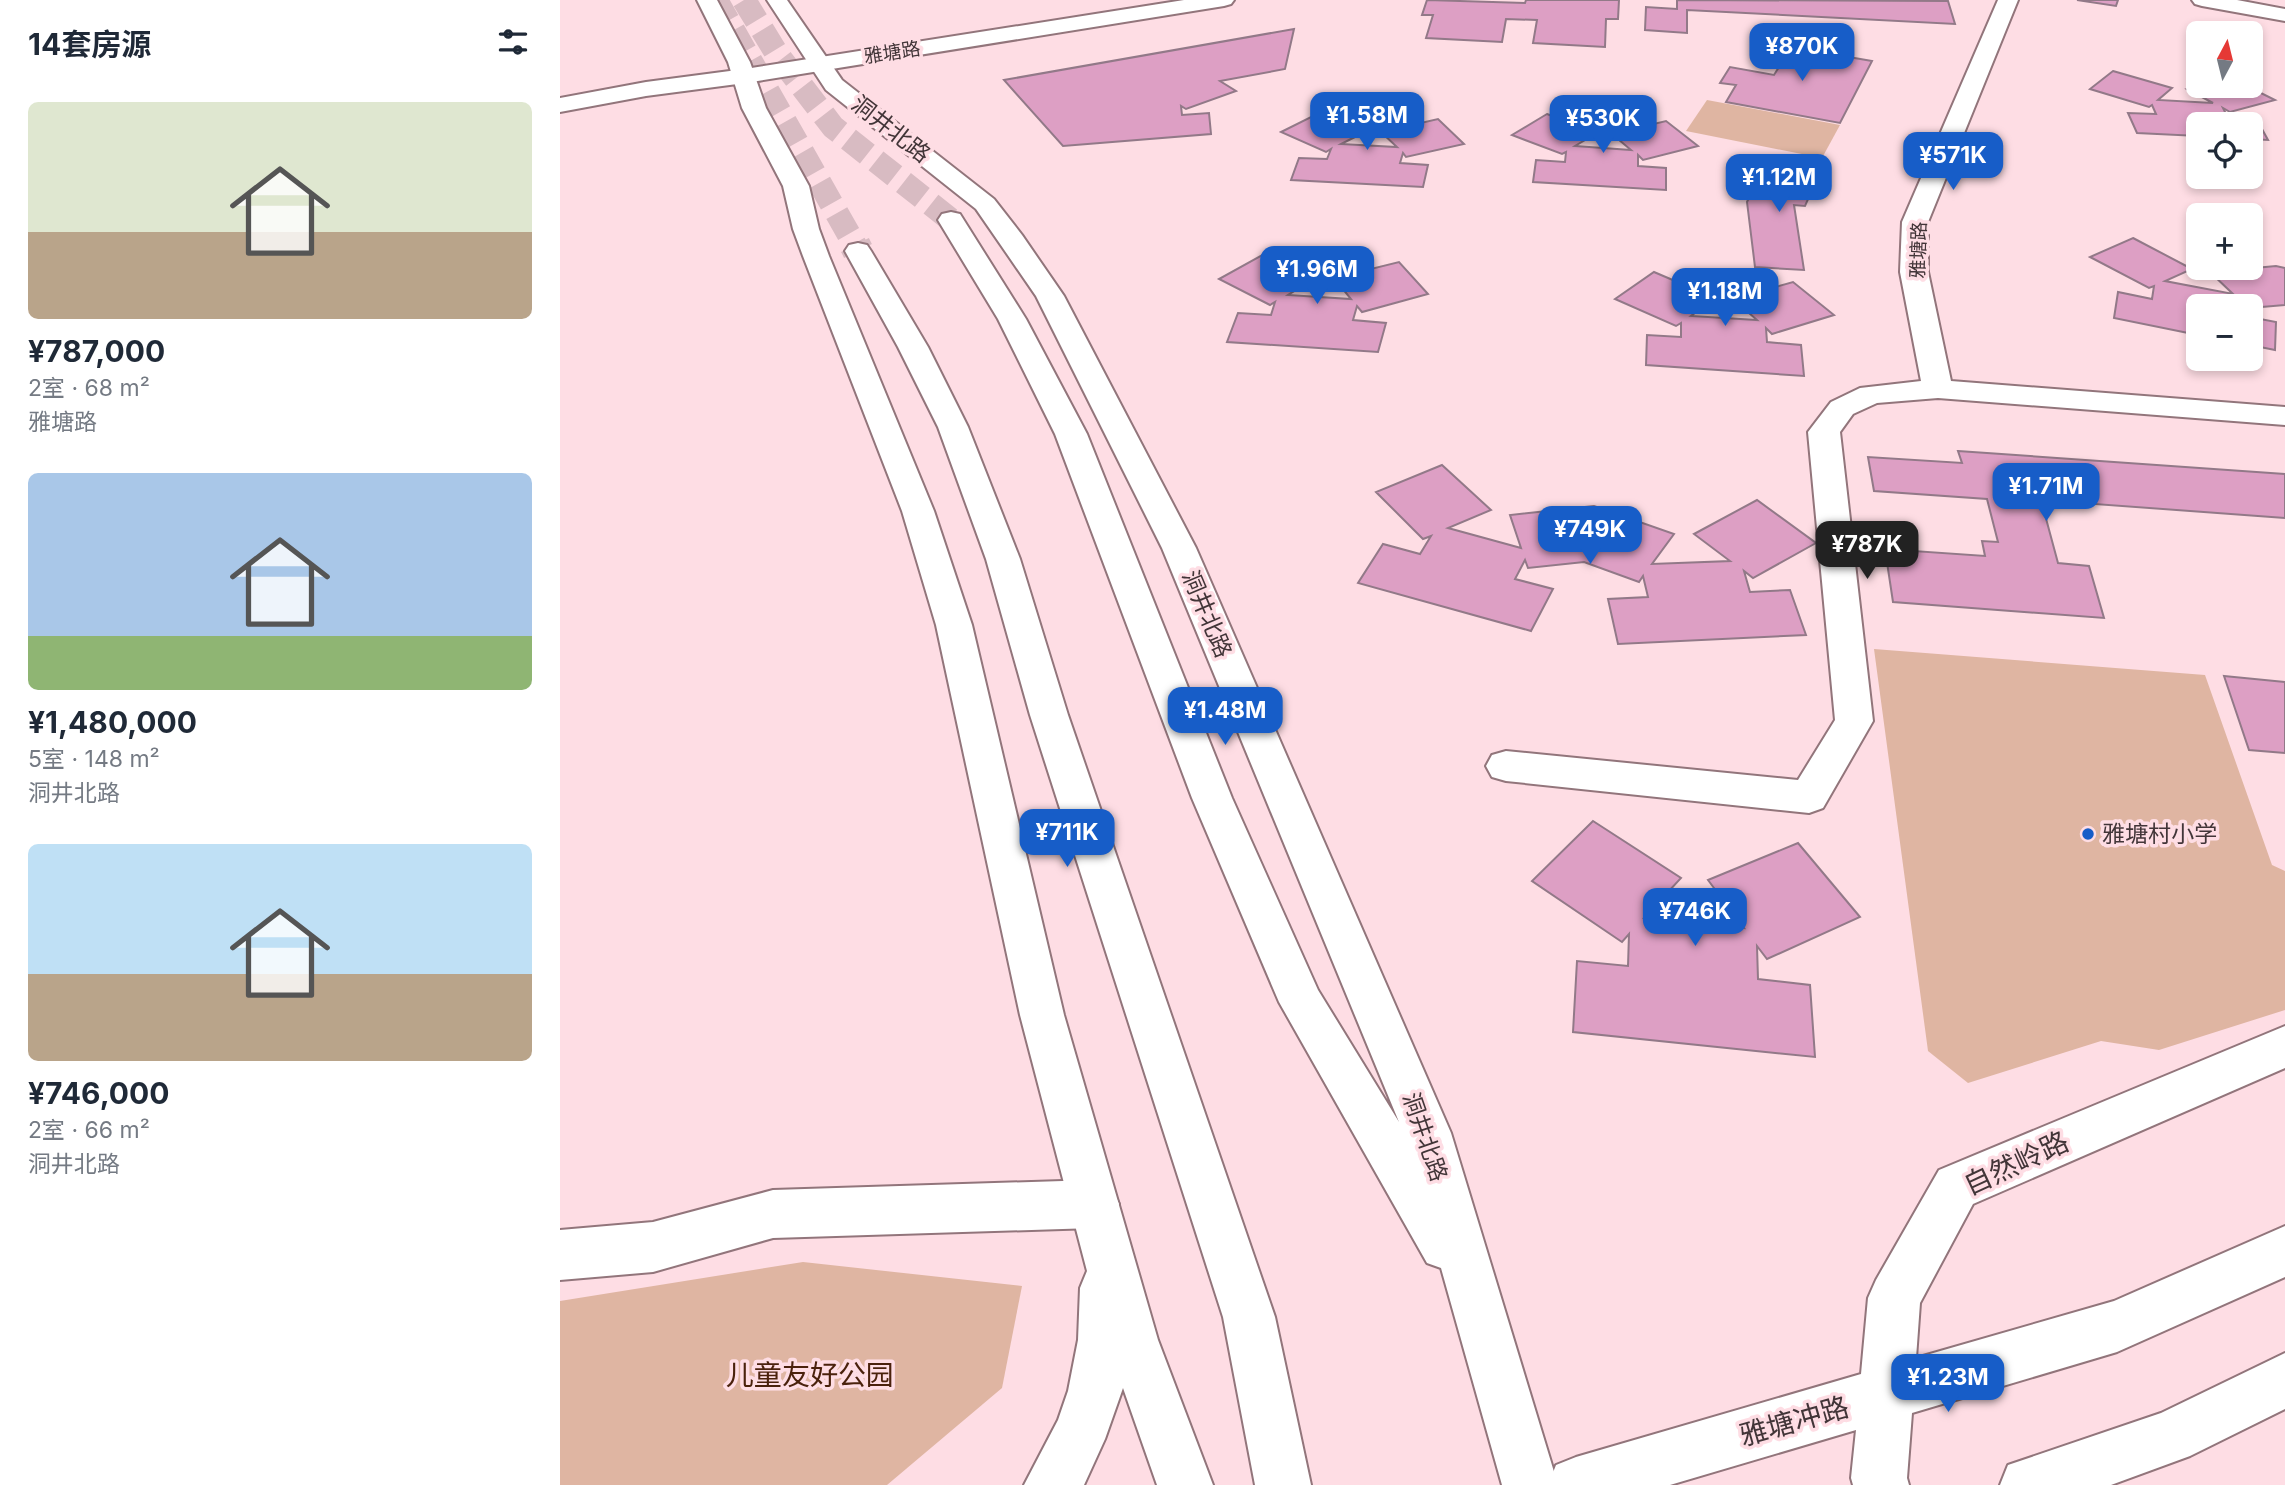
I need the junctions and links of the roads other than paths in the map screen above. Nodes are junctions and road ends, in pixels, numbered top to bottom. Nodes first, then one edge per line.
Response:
1 (706, 0) edge
2 (777, 0) edge
3 (1224, 0) edge
4 (2008, 0) edge
5 (2202, 0) edge
6 (2285, 15) edge
7 (819, 63) junction
8 (745, 76) junction
9 (560, 105) edge
10 (951, 220) tunnel mouth
11 (858, 251) tunnel mouth
12 (1938, 390) junction
13 (2285, 416) edge
14 (1506, 766) dead end
15 (2285, 1046) edge
16 (1099, 1218) junction
17 (2285, 1251) edge
18 (560, 1255) edge
19 (1475, 1295) junction
20 (2285, 1380) edge
21 (1886, 1394) junction
22 (1052, 1485) edge
23 (1185, 1485) edge
24 (1283, 1485) edge
25 (1530, 1485) edge
26 (1576, 1485) edge
27 (1881, 1485) edge
28 (2028, 1485) edge

1 - 8 main road
2 - 7 main road, 洞井北路
3 - 7 main road, 雅塘路
4 - 12 main road, 雅塘路
5 - 6 main road
7 - 8 main road, 雅塘路
7 - 19 main road, 洞井北路
8 - 9 main road, 雅塘路
8 - 16 main road
10 - 19 main road
11 - 24 main road
12 - 13 main road
12 - 14 main road
15 - 21 main road, 自然岭路
16 - 18 main road
16 - 22 main road
16 - 23 main road
17 - 21 main road, 雅塘冲路
19 - 25 main road, 洞井北路
20 - 28 main road
21 - 26 main road, 雅塘冲路
21 - 27 main road, 自然岭路

